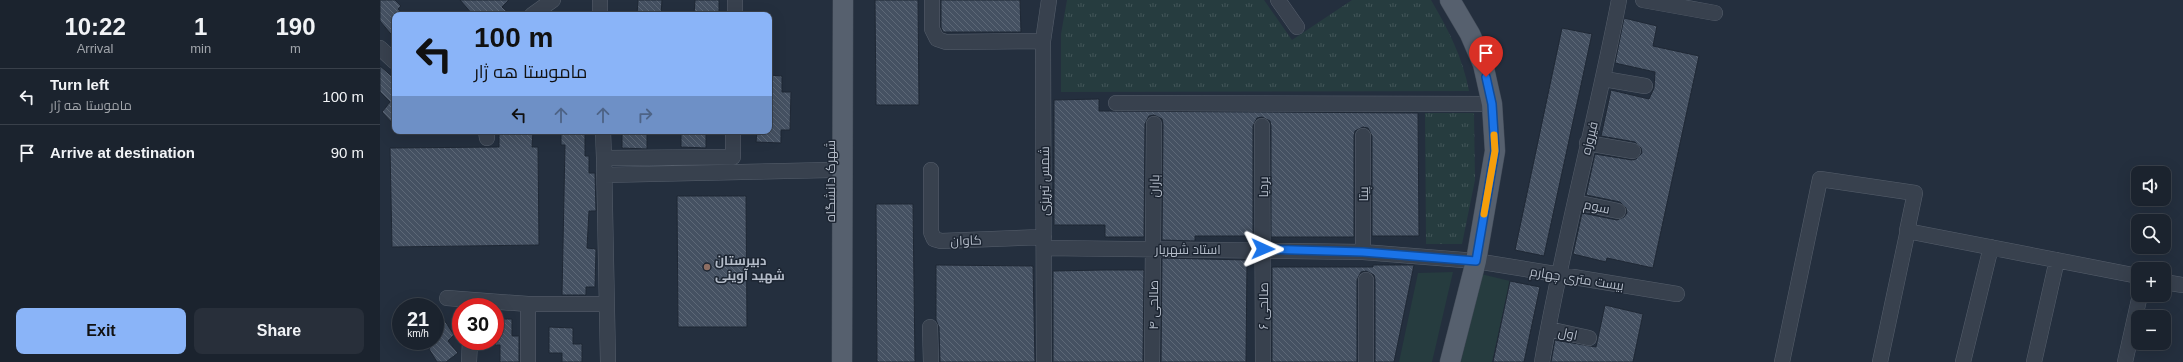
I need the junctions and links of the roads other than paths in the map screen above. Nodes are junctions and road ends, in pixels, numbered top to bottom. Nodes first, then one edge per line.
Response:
1 (553, 0) edge
2 (600, 0) edge
3 (735, 0) edge
4 (830, 0) edge
5 (843, 0) edge
6 (932, 0) edge
7 (1049, 0) edge
8 (1278, 0) edge
9 (1450, 0) edge
10 (1619, 0) edge
11 (1643, 0) edge
12 (1659, 2) edge
13 (533, 8) edge
14 (600, 12) edge
15 (735, 12) edge
16 (1715, 13) dead end
17 (1298, 27) dead end
18 (1043, 41) junction
19 (380, 48) edge
20 (392, 59) edge
21 (1604, 79) junction
22 (1644, 86) dead end
23 (1116, 103) dead end
24 (1492, 104) junction
25 (1154, 124) dead end
26 (1262, 126) dead end
27 (603, 134) edge
28 (734, 134) edge
29 (1363, 136) dead end
30 (1587, 143) junction
31 (1633, 151) dead end
32 (604, 158) junction
33 (830, 170) junction
34 (931, 170) dead end
35 (604, 175) junction
36 (1575, 202) junction
37 (1618, 211) dead end
38 (1909, 225) junction
39 (1044, 242) junction
40 (1991, 247) junction
41 (1153, 248) junction
42 (1263, 249) junction
43 (1363, 252) junction
44 (2057, 260) junction
45 (1476, 261) junction
46 (2131, 275) edge
47 (1560, 276) junction
48 (1366, 280) dead end
49 (2171, 283) edge
50 (2183, 285) edge
51 (1677, 294) dead end
52 (447, 298) dead end
53 (452, 299) edge
54 (2138, 302) edge
55 (504, 304) edge
56 (528, 304) junction
57 (607, 304) junction
58 (930, 327) dead end
59 (1548, 329) junction
60 (1589, 338) dead end
61 (470, 350) edge
62 (469, 362) edge
63 (528, 362) edge
64 (608, 362) edge
65 (829, 362) edge
66 (842, 362) edge
67 (931, 362) edge
68 (1044, 362) edge
69 (1152, 362) edge
70 (1262, 362) edge
71 (1366, 362) edge
72 (1450, 362) edge
73 (1542, 362) edge
74 (1782, 362) edge
75 (1880, 362) edge
76 (1963, 362) edge
77 (2034, 362) edge
78 (2125, 362) edge

1 - 13 street
2 - 14 street
3 - 15 street
4 - 33 main road, شهرک دانشگاه
5 - 66 main road
6 - 18 street
7 - 18 street, شمس تبریزی
8 - 17 street
9 - 24 main road
10 - 21 street, فیروزه
11 - 12 street
12 - 16 street
18 - 39 street, شمس تبریزی
19 - 20 street
21 - 22 street
21 - 30 street, فیروزه
23 - 24 street
24 - 45 main road
25 - 41 street, باران
26 - 42 street, بردیا
27 - 32 street
28 - 32 street
29 - 43 street, پیتا
30 - 31 street
30 - 36 street, فیروزه
32 - 35 street
33 - 35 street
33 - 65 main road, شهرک دانشگاه
34 - 39 street, کاوان
35 - 57 street
36 - 37 street, سوم
36 - 47 street, فیروزه
38 - 40 street
38 - 74 street
38 - 75 street
39 - 41 street, استاد شهریار
39 - 68 street, شمس تبریزی
40 - 44 street
40 - 76 street
41 - 42 street, استاد شهریار
41 - 69 street, صالحی ۴
42 - 43 street, استاد شهریار
42 - 70 street, صالحی ۶
43 - 45 street, استاد شهریار
44 - 46 street
44 - 77 street
45 - 47 street, بیست متری چهارم
45 - 72 main road
47 - 51 street, بیست متری چهارم
47 - 59 street, فیروزه
48 - 71 street
49 - 50 street
52 - 53 street
54 - 78 street
55 - 56 street
56 - 57 street
56 - 63 street
57 - 64 street
58 - 67 street
59 - 60 street, اول
59 - 73 street, فیروزه
61 - 62 street

